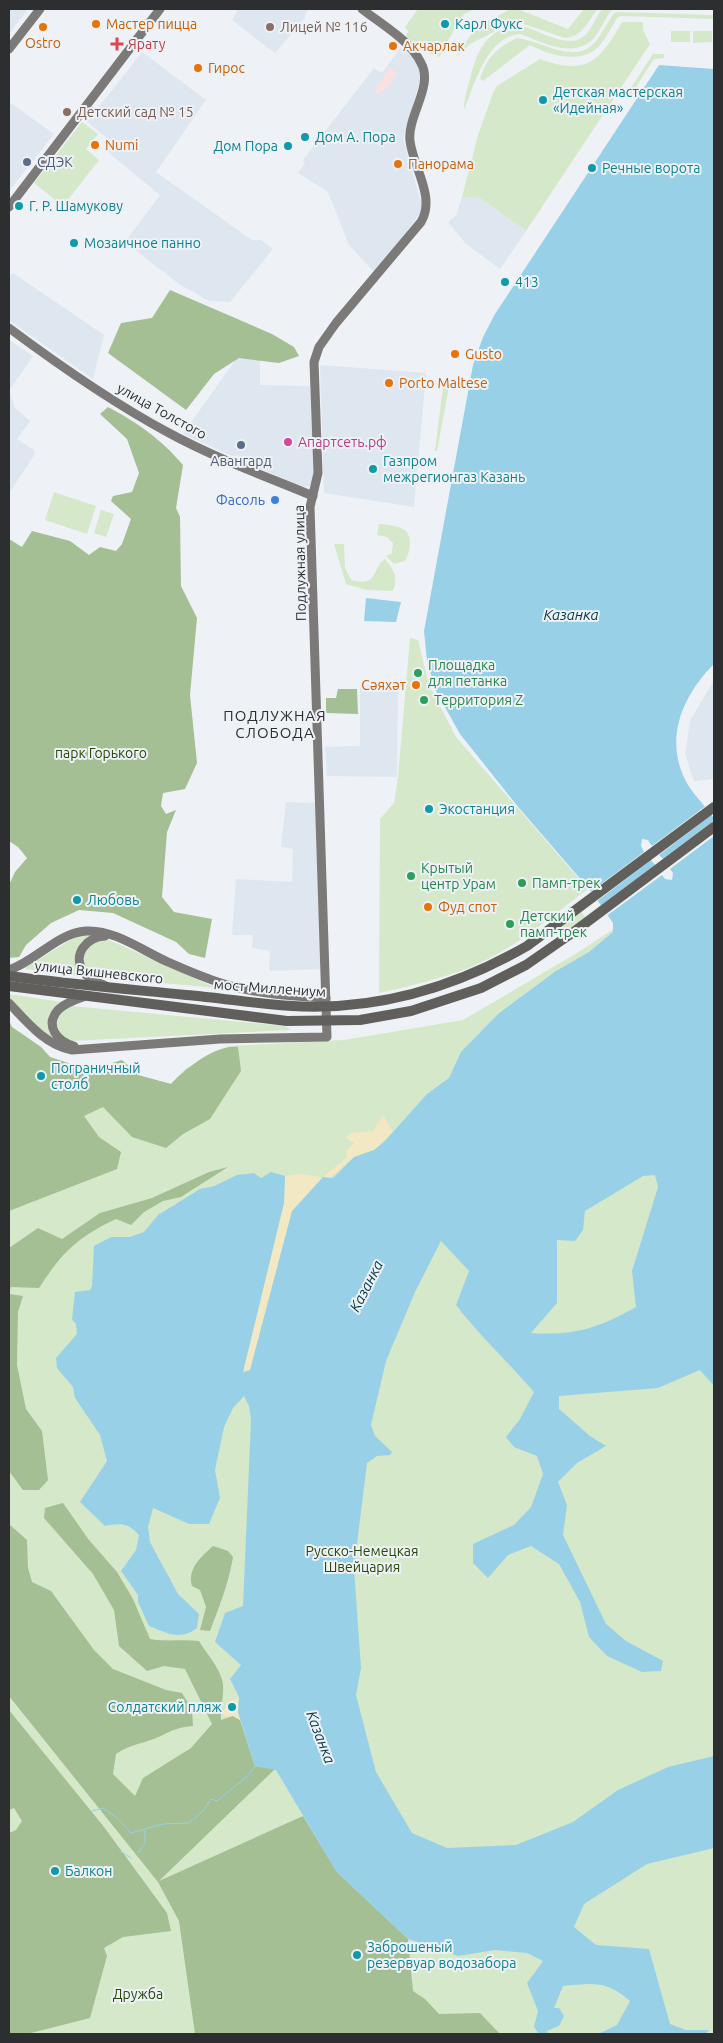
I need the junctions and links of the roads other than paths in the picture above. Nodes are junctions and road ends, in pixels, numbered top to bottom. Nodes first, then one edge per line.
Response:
1 (34, 9) edge
2 (40, 9) edge
3 (160, 9) edge
4 (362, 9) edge
5 (9, 41) edge
6 (9, 49) edge
7 (9, 207) edge
8 (9, 328) edge
9 (313, 496) junction
10 (714, 807) edge
11 (714, 827) edge
12 (110, 935) junction
13 (9, 970) edge
14 (9, 976) edge
15 (9, 986) edge
16 (113, 988) junction
17 (187, 995) joint
18 (83, 997) junction
19 (326, 998) junction
20 (9, 1003) edge
21 (186, 1009) joint
22 (92, 1048) junction

1 - 5 street
2 - 6 street
3 - 7 street
4 - 9 street, Подлужная улица
8 - 9 street, улица Толстого
9 - 19 street, Подлужная улица
10 - 17 main road, мост Миллениум
11 - 21 main road, мост Миллениум
12 - 13 street
12 - 16 street
12 - 19 street
14 - 16 main road, улица Вишневского
15 - 18 main road, улица Вишневского
16 - 17 main road, улица Вишневского
18 - 21 main road, улица Вишневского
18 - 22 street
19 - 22 street, Подлужная улица
20 - 22 street

